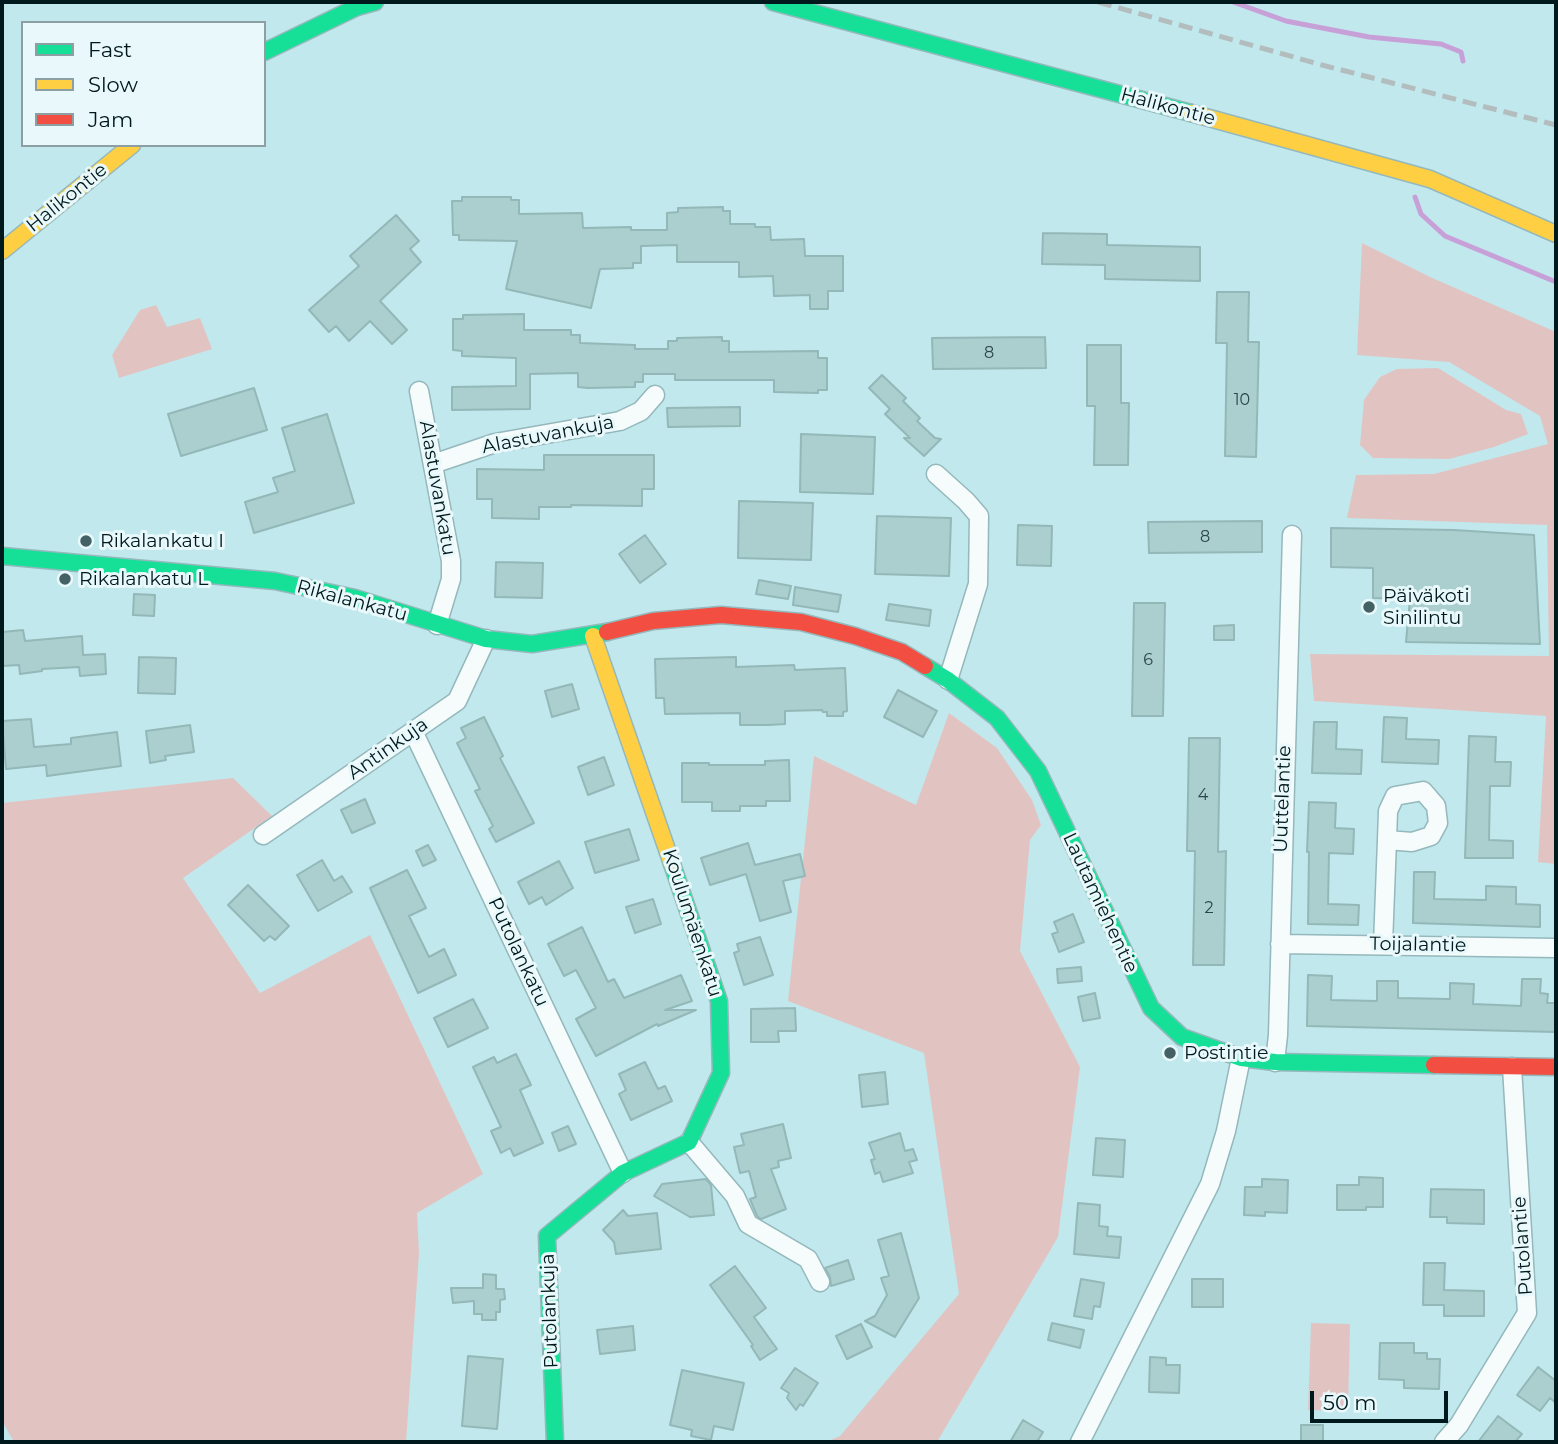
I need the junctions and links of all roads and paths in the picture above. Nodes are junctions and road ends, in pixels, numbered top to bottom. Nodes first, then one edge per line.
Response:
1 (375, 2) edge
2 (773, 2) edge
3 (266, 51) edge
4 (130, 147) edge
5 (1556, 234) edge
6 (2, 251) edge
7 (419, 391) dead end
8 (655, 395) dead end
9 (433, 464) junction
10 (936, 474) dead end
11 (1292, 535) dead end
12 (2, 556) edge
13 (699, 617) joint
14 (437, 625) junction
15 (593, 636) junction
16 (486, 639) junction
17 (948, 680) junction
18 (414, 731) junction
19 (263, 835) dead end
20 (1387, 840) dead end
21 (1280, 944) junction
22 (1383, 944) junction
23 (1556, 948) edge
24 (1241, 1058) junction
25 (1275, 1062) junction
26 (1512, 1067) junction
27 (1556, 1068) edge
28 (689, 1142) junction
29 (623, 1173) junction
30 (820, 1282) dead end
31 (555, 1442) edge
32 (1080, 1442) edge
33 (1444, 1442) edge

1 - 3 street
2 - 5 street, Halikontie
4 - 6 street, Halikontie
7 - 9 street, Alastuvankatu
8 - 9 street, Alastuvankuja
9 - 14 street, Alastuvankatu
10 - 17 street
11 - 21 street, Uuttelantie
12 - 14 street, Rikalankatu
13 - 15 street, Rikalankatu
13 - 17 street, Lautamiehentie
14 - 16 street, Rikalankatu
15 - 16 street, Rikalankatu
15 - 28 street, Koulumäenkatu
16 - 18 street, Antinkuja
17 - 24 street, Lautamiehentie
18 - 19 street, Antinkuja
18 - 29 street, Putolankatu
20 - 22 street
21 - 22 street, Toijalantie
21 - 25 street, Uuttelantie
22 - 23 street, Toijalantie
24 - 25 street, Lautamiehentie
24 - 32 street
25 - 26 street, Lautamiehentie
26 - 27 street, Lautamiehentie
26 - 33 street, Putolantie
28 - 29 street
28 - 30 street
29 - 31 street, Putolankuja

